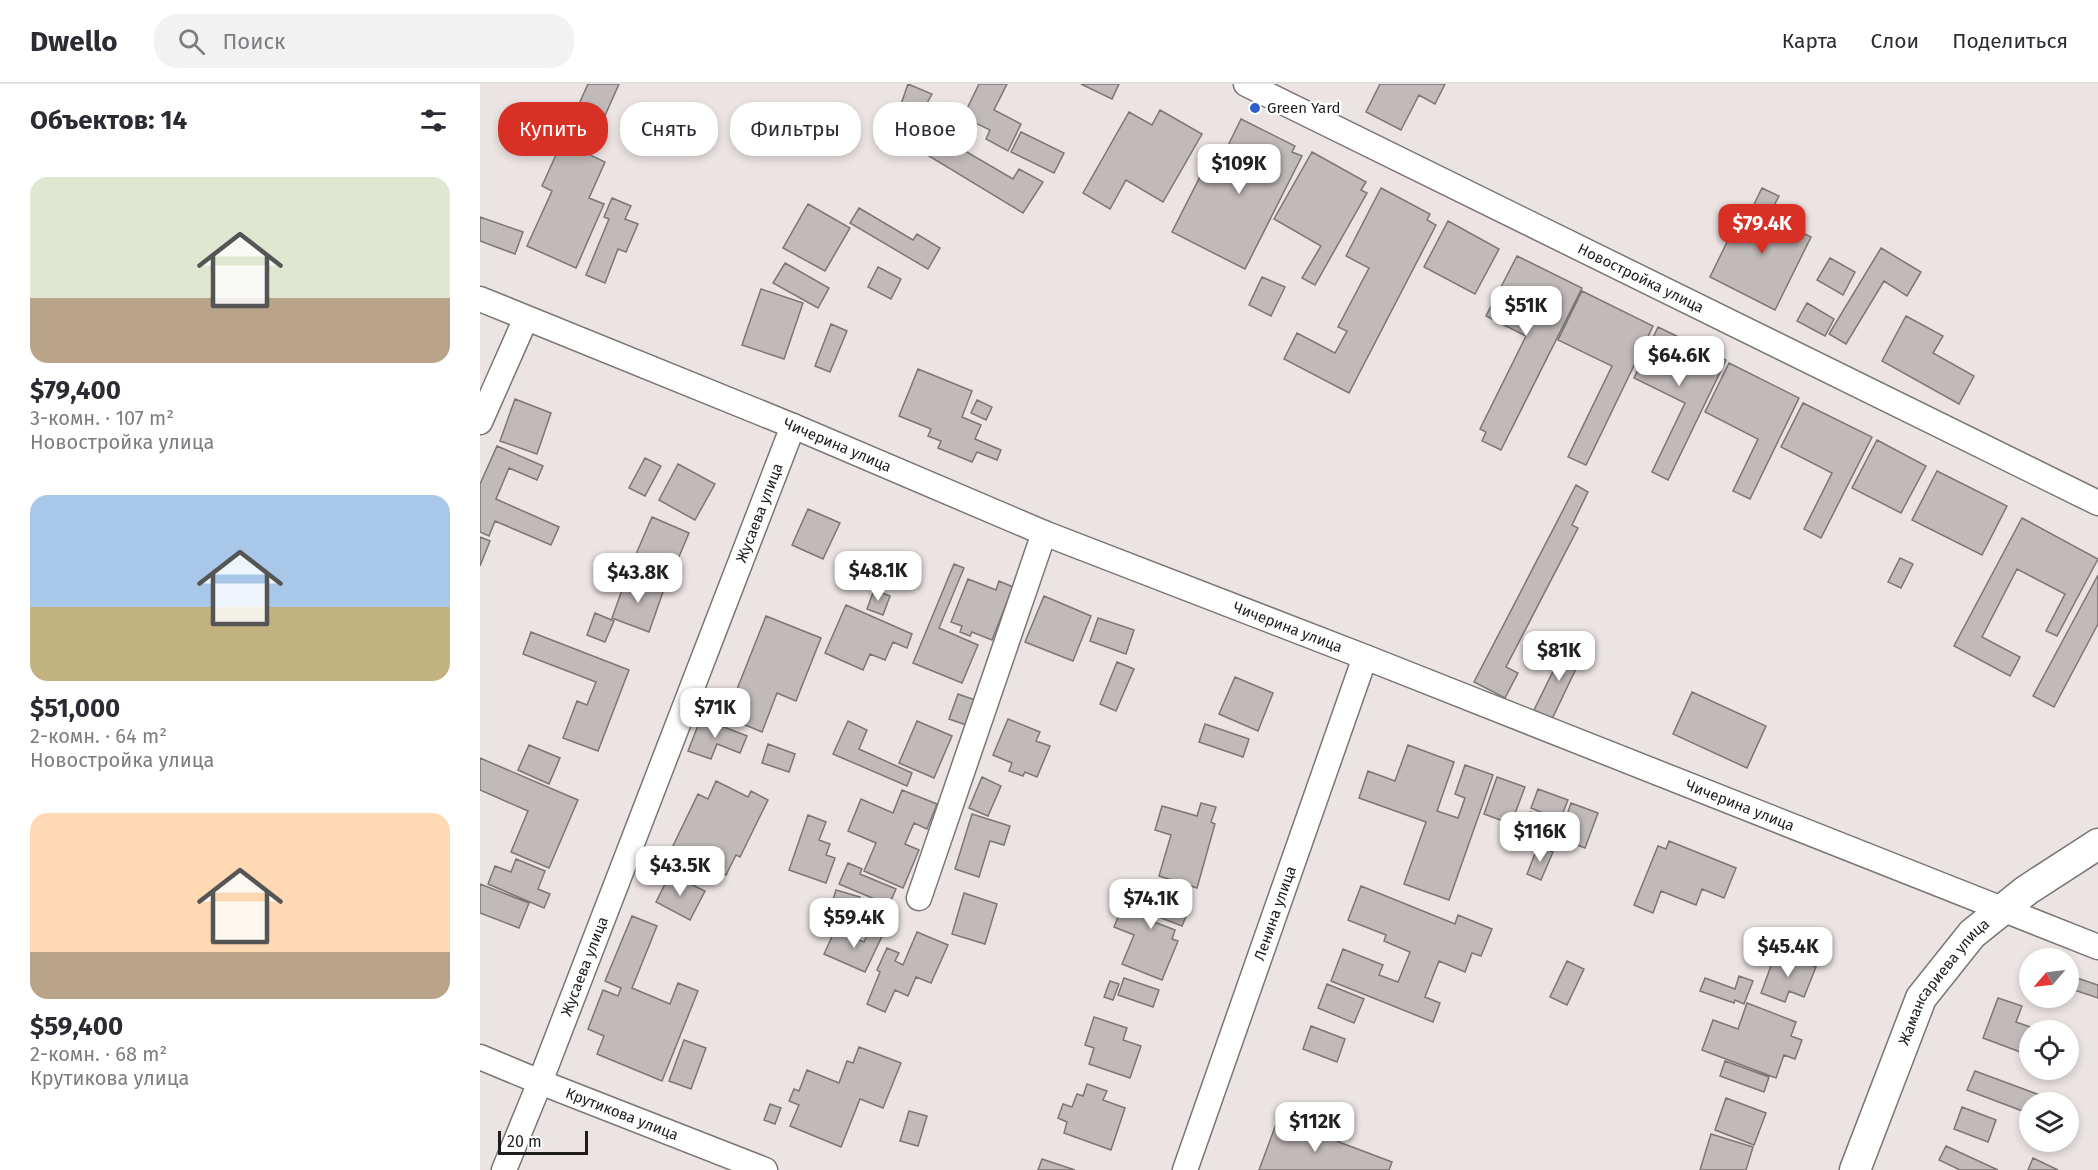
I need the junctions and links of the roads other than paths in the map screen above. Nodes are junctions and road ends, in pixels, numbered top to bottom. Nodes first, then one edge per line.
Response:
1 (1246, 84) edge
2 (480, 299) edge
3 (526, 318) junction
4 (480, 422) edge
5 (793, 426) junction
6 (2098, 503) edge
7 (1044, 533) junction
8 (1365, 657) junction
9 (2098, 844) edge
10 (919, 898) dead end
11 (2003, 909) junction
12 (2098, 947) edge
13 (480, 1057) edge
14 (540, 1082) junction
15 (504, 1170) edge
16 (765, 1170) edge
17 (1185, 1170) edge
18 (1855, 1170) edge

1 - 6 street, Новостройка улица
2 - 3 street, Чичерина улица
3 - 4 street
3 - 5 street, Чичерина улица
5 - 7 street, Чичерина улица
5 - 14 street, Жусаева улица
7 - 8 street, Чичерина улица
7 - 10 street
8 - 11 street, Чичерина улица
8 - 17 street, Ленина улица
9 - 11 street, Жамансариева улица
11 - 12 street, Чичерина улица
11 - 18 street, Жамансариева улица
13 - 14 street, Крутикова улица
14 - 15 street, Жусаева улица
14 - 16 street, Крутикова улица

